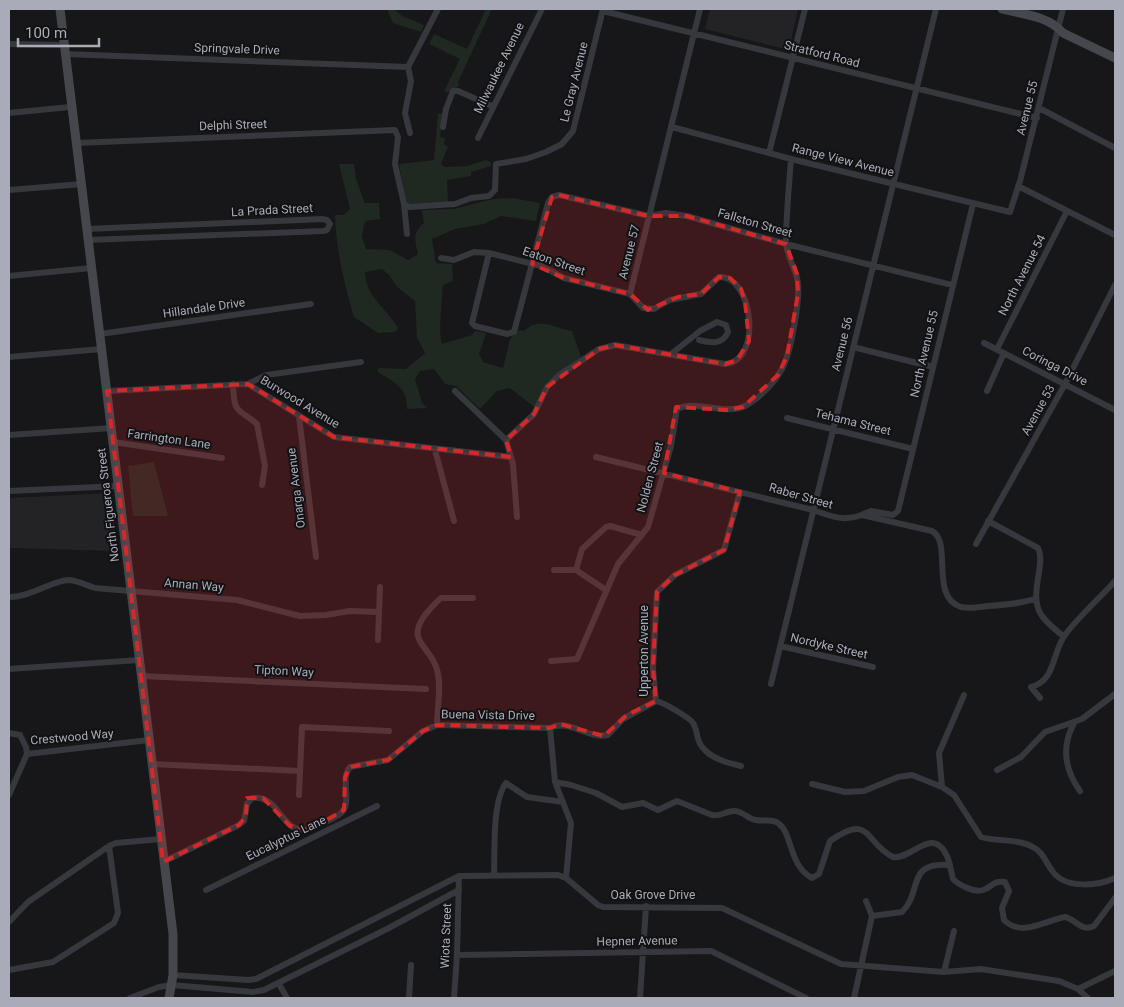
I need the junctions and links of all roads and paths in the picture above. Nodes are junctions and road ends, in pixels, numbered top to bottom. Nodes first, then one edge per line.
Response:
1 (60, 9) edge
2 (438, 9) edge
3 (542, 9) edge
4 (700, 9) edge
5 (805, 9) edge
6 (936, 9) edge
7 (1002, 9) edge
8 (1063, 9) edge
9 (603, 10) edge
10 (1058, 27) junction
11 (694, 34) junction
12 (9, 44) edge
13 (65, 50) junction
14 (1115, 58) edge
15 (794, 59) junction
16 (408, 67) junction
17 (916, 89) junction
18 (492, 106) junction
19 (70, 107) junction
20 (1039, 108) junction
21 (9, 113) edge
22 (1037, 118) junction
23 (443, 127) dead end
24 (672, 127) junction
25 (410, 133) dead end
26 (478, 138) dead end
27 (76, 143) junction
28 (1115, 148) edge
29 (769, 153) junction
30 (790, 159) junction
31 (892, 183) junction
32 (82, 184) junction
33 (1018, 186) junction
34 (9, 190) edge
35 (404, 204) junction
36 (973, 204) junction
37 (1067, 211) junction
38 (1010, 212) joint
39 (649, 216) junction
40 (285, 222) junction
41 (239, 223) junction
42 (193, 225) junction
43 (148, 226) junction
44 (86, 229) junction
45 (286, 231) junction
46 (239, 233) junction
47 (407, 234) dead end
48 (194, 235) junction
49 (1115, 235) edge
50 (148, 237) junction
51 (88, 240) junction
52 (786, 244) junction
53 (489, 253) junction
54 (442, 258) dead end
55 (532, 264) junction
56 (872, 265) junction
57 (91, 268) junction
58 (9, 276) edge
59 (952, 285) junction
60 (1115, 285) edge
61 (630, 294) junction
62 (311, 304) dead end
63 (100, 334) junction
64 (700, 340) dead end
65 (984, 343) dead end
66 (853, 348) junction
67 (102, 349) junction
68 (997, 349) junction
69 (1004, 353) junction
70 (671, 354) junction
71 (9, 357) edge
72 (361, 362) dead end
73 (933, 367) junction
74 (233, 384) junction
75 (248, 384) junction
76 (1065, 384) junction
77 (107, 391) junction
78 (456, 391) dead end
79 (988, 391) dead end
80 (1115, 410) edge
81 (299, 416) junction
82 (787, 418) dead end
83 (112, 428) junction
84 (832, 428) junction
85 (9, 435) edge
86 (506, 440) junction
87 (113, 442) junction
88 (913, 449) junction
89 (435, 450) junction
90 (511, 457) junction
91 (596, 457) dead end
92 (222, 458) dead end
93 (664, 473) junction
94 (262, 485) dead end
95 (119, 486) junction
96 (9, 492) edge
97 (740, 492) junction
98 (813, 510) junction
99 (862, 514) junction
100 (517, 517) dead end
101 (454, 521) dead end
102 (988, 521) junction
103 (642, 535) junction
104 (976, 544) dead end
105 (316, 557) dead end
106 (554, 570) dead end
107 (576, 570) junction
108 (1115, 581) edge
109 (380, 587) dead end
110 (606, 590) junction
111 (131, 591) junction
112 (9, 597) edge
113 (473, 598) dead end
114 (1035, 599) junction
115 (379, 612) junction
116 (1063, 636) junction
117 (378, 640) dead end
118 (780, 646) junction
119 (139, 660) junction
120 (552, 661) dead end
121 (873, 667) dead end
122 (9, 669) edge
123 (141, 676) junction
124 (771, 684) dead end
125 (426, 689) dead end
126 (1115, 694) edge
127 (964, 695) dead end
128 (1040, 698) dead end
129 (656, 701) junction
130 (1074, 723) junction
131 (437, 725) junction
132 (550, 728) junction
133 (389, 731) dead end
134 (9, 734) edge
135 (150, 740) junction
136 (26, 754) junction
137 (152, 764) junction
138 (741, 766) dead end
139 (997, 770) dead end
140 (300, 771) junction
141 (555, 782) junction
142 (812, 784) dead end
143 (942, 787) junction
144 (1080, 792) dead end
145 (9, 795) edge
146 (300, 795) dead end
147 (563, 802) junction
148 (377, 806) dead end
149 (340, 814) junction
150 (344, 821) junction
151 (160, 839) junction
152 (109, 846) junction
153 (163, 862) junction
154 (950, 865) junction
155 (494, 874) junction
156 (459, 876) junction
157 (566, 878) junction
158 (1115, 878) edge
159 (206, 890) dead end
160 (459, 890) junction
161 (1115, 898) edge
162 (866, 902) dead end
163 (646, 906) junction
164 (872, 916) junction
165 (9, 922) edge
166 (954, 931) dead end
167 (643, 952) junction
168 (457, 955) junction
169 (411, 965) dead end
170 (860, 966) junction
171 (9, 970) edge
172 (1115, 971) edge
173 (944, 972) junction
174 (173, 975) junction
175 (279, 984) junction
176 (172, 986) junction
177 (1078, 989) junction
178 (130, 998) edge
179 (169, 998) edge
180 (286, 998) edge
181 (409, 998) edge
182 (454, 998) edge
183 (640, 998) edge
184 (806, 998) edge
185 (854, 998) edge
186 (1088, 998) edge

1 - 13 main road, North Figueroa Street
2 - 16 street
3 - 18 street, Milwaukee Avenue
4 - 11 street, Avenue 57
5 - 15 street
6 - 17 street, Avenue 56
7 - 10 main road
8 - 10 street, Avenue 55
9 - 11 street, Stratford Road
9 - 35 street, Le Gray Avenue
10 - 14 main road
10 - 20 street, Avenue 55
11 - 15 street, Stratford Road
11 - 24 street, Avenue 57
12 - 13 street, Springvale Drive
13 - 16 street, Springvale Drive
13 - 19 main road, North Figueroa Street
15 - 17 street, Stratford Road
15 - 29 street
16 - 25 street
17 - 22 street, Stratford Road
17 - 31 street, Avenue 56
18 - 23 street
18 - 26 street, Milwaukee Avenue
19 - 21 street
19 - 27 main road, North Figueroa Street
20 - 22 street, Avenue 55
20 - 28 street
22 - 33 street, Avenue 55
24 - 29 street, Range View Avenue
24 - 39 street, Avenue 57
27 - 32 main road, North Figueroa Street
27 - 35 street, Delphi Street
29 - 30 street, Range View Avenue
30 - 31 street, Range View Avenue
30 - 52 street, Nolden Street
31 - 36 street, Range View Avenue
31 - 56 street, Avenue 56
32 - 34 street
32 - 44 main road, North Figueroa Street
33 - 37 street
33 - 38 street, Avenue 55
35 - 47 street
36 - 38 street, Range View Avenue
36 - 59 street, North Avenue 55
37 - 49 street
37 - 68 street, North Avenue 54
39 - 52 street, Fallston Street
39 - 55 street, Fallston Street
39 - 61 street, Avenue 57
40 - 41 street, La Prada Street
40 - 45 street
40 - 45 street, La Prada Street
41 - 42 street, La Prada Street
41 - 46 street
42 - 43 street, La Prada Street
42 - 48 street
43 - 44 street, La Prada Street
43 - 50 street
44 - 51 main road, North Figueroa Street
45 - 46 street, La Prada Street
46 - 48 street, La Prada Street
48 - 50 street, La Prada Street
50 - 51 street, La Prada Street
51 - 57 main road, North Figueroa Street
52 - 56 street, Fallston Street
52 - 93 street, Nolden Street
53 - 54 street, Eaton Street
53 - 55 street, Eaton Street
53 - 55 street
55 - 61 street, Eaton Street
56 - 59 street, Fallston Street
56 - 66 street, Avenue 56
57 - 58 street
57 - 63 main road, North Figueroa Street
59 - 73 street, North Avenue 55
60 - 76 street, Avenue 53
61 - 70 street, Avenue 57
62 - 63 street, Hillandale Drive
63 - 67 main road, North Figueroa Street
64 - 70 street
65 - 68 street, Coringa Drive
66 - 73 street
66 - 84 street, Avenue 56
67 - 71 street
67 - 77 main road, North Figueroa Street
68 - 69 street, Coringa Drive
69 - 76 street, Coringa Drive
69 - 79 street
70 - 86 street, Avenue 57
72 - 75 street
73 - 88 street, North Avenue 55
74 - 75 street, Burwood Avenue
74 - 77 street, Burwood Avenue
74 - 94 street
75 - 81 street, Burwood Avenue
76 - 80 street, Coringa Drive
76 - 102 street, Avenue 53
77 - 83 main road, North Figueroa Street
78 - 86 street
81 - 89 street, Burwood Avenue
81 - 105 street, Onarga Avenue
82 - 84 street, Tehama Street
83 - 85 street
83 - 87 main road, North Figueroa Street
84 - 88 street, Tehama Street
84 - 98 street, Avenue 56
86 - 90 street
87 - 92 street, Farrington Lane
87 - 95 main road, North Figueroa Street
88 - 99 street, North Avenue 55
89 - 90 street, Burwood Avenue
89 - 101 street
90 - 100 street
91 - 93 street, Raber Street
93 - 97 street, Raber Street
93 - 103 street, Nolden Street
95 - 96 street
95 - 111 main road, North Figueroa Street
97 - 98 street, Raber Street
97 - 129 street, Upperton Avenue
98 - 99 street, Raber Street
98 - 118 street, Avenue 56
99 - 114 street, Raber Street
102 - 104 street, Avenue 53
102 - 114 street
103 - 107 street
103 - 110 street, Nolden Street
106 - 107 street
107 - 110 street
108 - 116 street
109 - 115 street
110 - 120 street, Nolden Street
111 - 112 street, Annan Way
111 - 115 street, Annan Way
111 - 119 main road, North Figueroa Street
113 - 131 street
114 - 116 street
115 - 117 street
116 - 128 street
118 - 121 street, Nordyke Street
118 - 124 street, Avenue 56
119 - 122 street
119 - 123 main road, North Figueroa Street
123 - 125 street, Tipton Way
123 - 135 main road, North Figueroa Street
126 - 130 street
127 - 143 street
129 - 132 street, Upperton Avenue
129 - 138 street
130 - 139 street
130 - 144 street
131 - 132 street, Buena Vista Drive
131 - 149 street, Buena Vista Drive
132 - 141 street
133 - 140 street
134 - 136 street, Crestwood Way
135 - 136 street, Crestwood Way
135 - 137 main road, North Figueroa Street
136 - 145 street
137 - 140 street
137 - 151 main road, North Figueroa Street
140 - 146 street
141 - 147 street
141 - 154 street
142 - 143 street
143 - 158 street
147 - 155 street
147 - 157 street
148 - 150 street, Eucalyptus Lane
149 - 150 street
149 - 153 street
150 - 159 street, Eucalyptus Lane
151 - 152 street
151 - 153 main road, North Figueroa Street
152 - 165 street
152 - 171 street
153 - 174 main road, North Figueroa Street
154 - 161 street
154 - 164 street
155 - 156 street
155 - 157 street
156 - 160 street, Wiota Street
156 - 174 street
157 - 163 street, Oak Grove Drive
160 - 168 street, Wiota Street
160 - 175 street
162 - 164 street
163 - 167 street
163 - 170 street, Oak Grove Drive
164 - 170 street
166 - 173 street
167 - 168 street, Hepner Avenue
167 - 183 street
167 - 184 street, Hepner Avenue
168 - 182 street, Wiota Street
169 - 181 street
170 - 173 street, Oak Grove Drive
170 - 185 street
172 - 177 street
173 - 177 street, Oak Grove Drive
174 - 176 main road, North Figueroa Street
175 - 176 street
175 - 180 street
176 - 178 street
176 - 179 main road, North Figueroa Street
177 - 186 street, Oak Grove Drive

